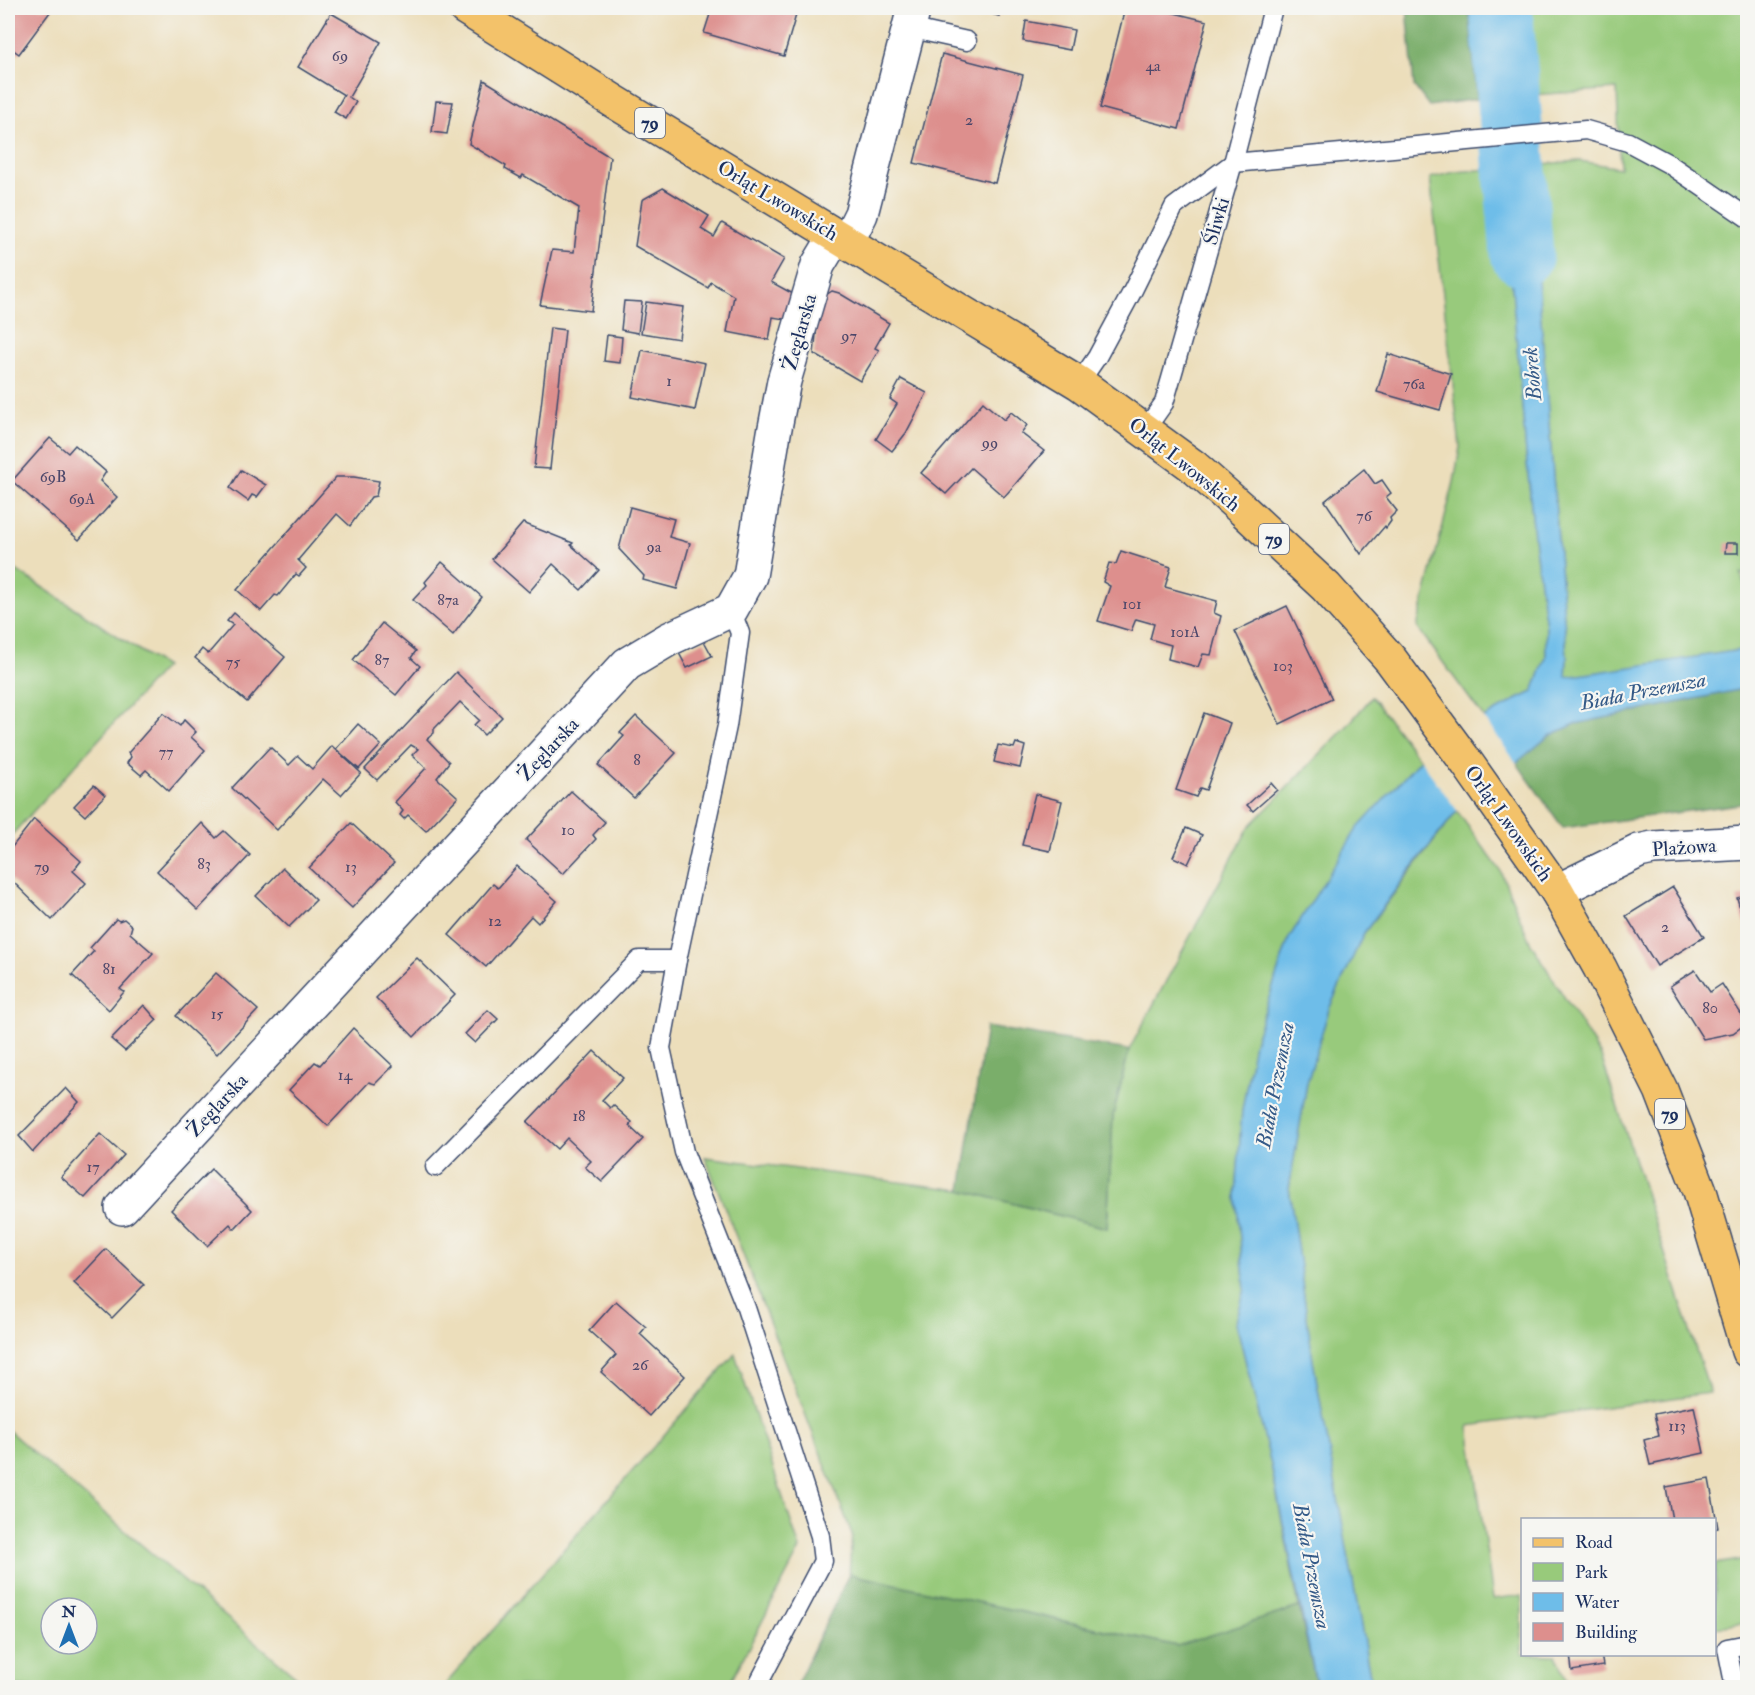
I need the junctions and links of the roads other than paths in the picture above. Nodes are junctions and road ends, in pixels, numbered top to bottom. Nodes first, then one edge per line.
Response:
1 (465, 8) edge
2 (1273, 8) edge
3 (911, 18) edge
4 (967, 42) dead end
5 (1233, 163) junction
6 (1748, 218) edge
7 (842, 238) junction
8 (1079, 383) junction
9 (1145, 430) junction
10 (731, 610) junction
11 (1748, 843) edge
12 (1557, 891) junction
13 (677, 960) junction
14 (435, 1167) dead end
15 (122, 1208) dead end
16 (1748, 1352) edge
17 (1748, 1644) edge
18 (756, 1688) edge
19 (1734, 1688) edge

1 - 7 main road, Orląt Lwowskich / 79
2 - 5 lane, Śliwki
3 - 4 lane
3 - 7 street
5 - 6 lane
5 - 8 lane
5 - 9 lane, Śliwki
7 - 8 main road, Orląt Lwowskich / 79
7 - 10 street, Żeglarska
8 - 9 main road, Orląt Lwowskich / 79
9 - 12 main road, Orląt Lwowskich / 79
10 - 13 lane
10 - 15 street, Żeglarska
11 - 12 street, Plażowa
12 - 16 main road, Orląt Lwowskich / 79
13 - 14 lane
13 - 18 lane
17 - 19 lane

